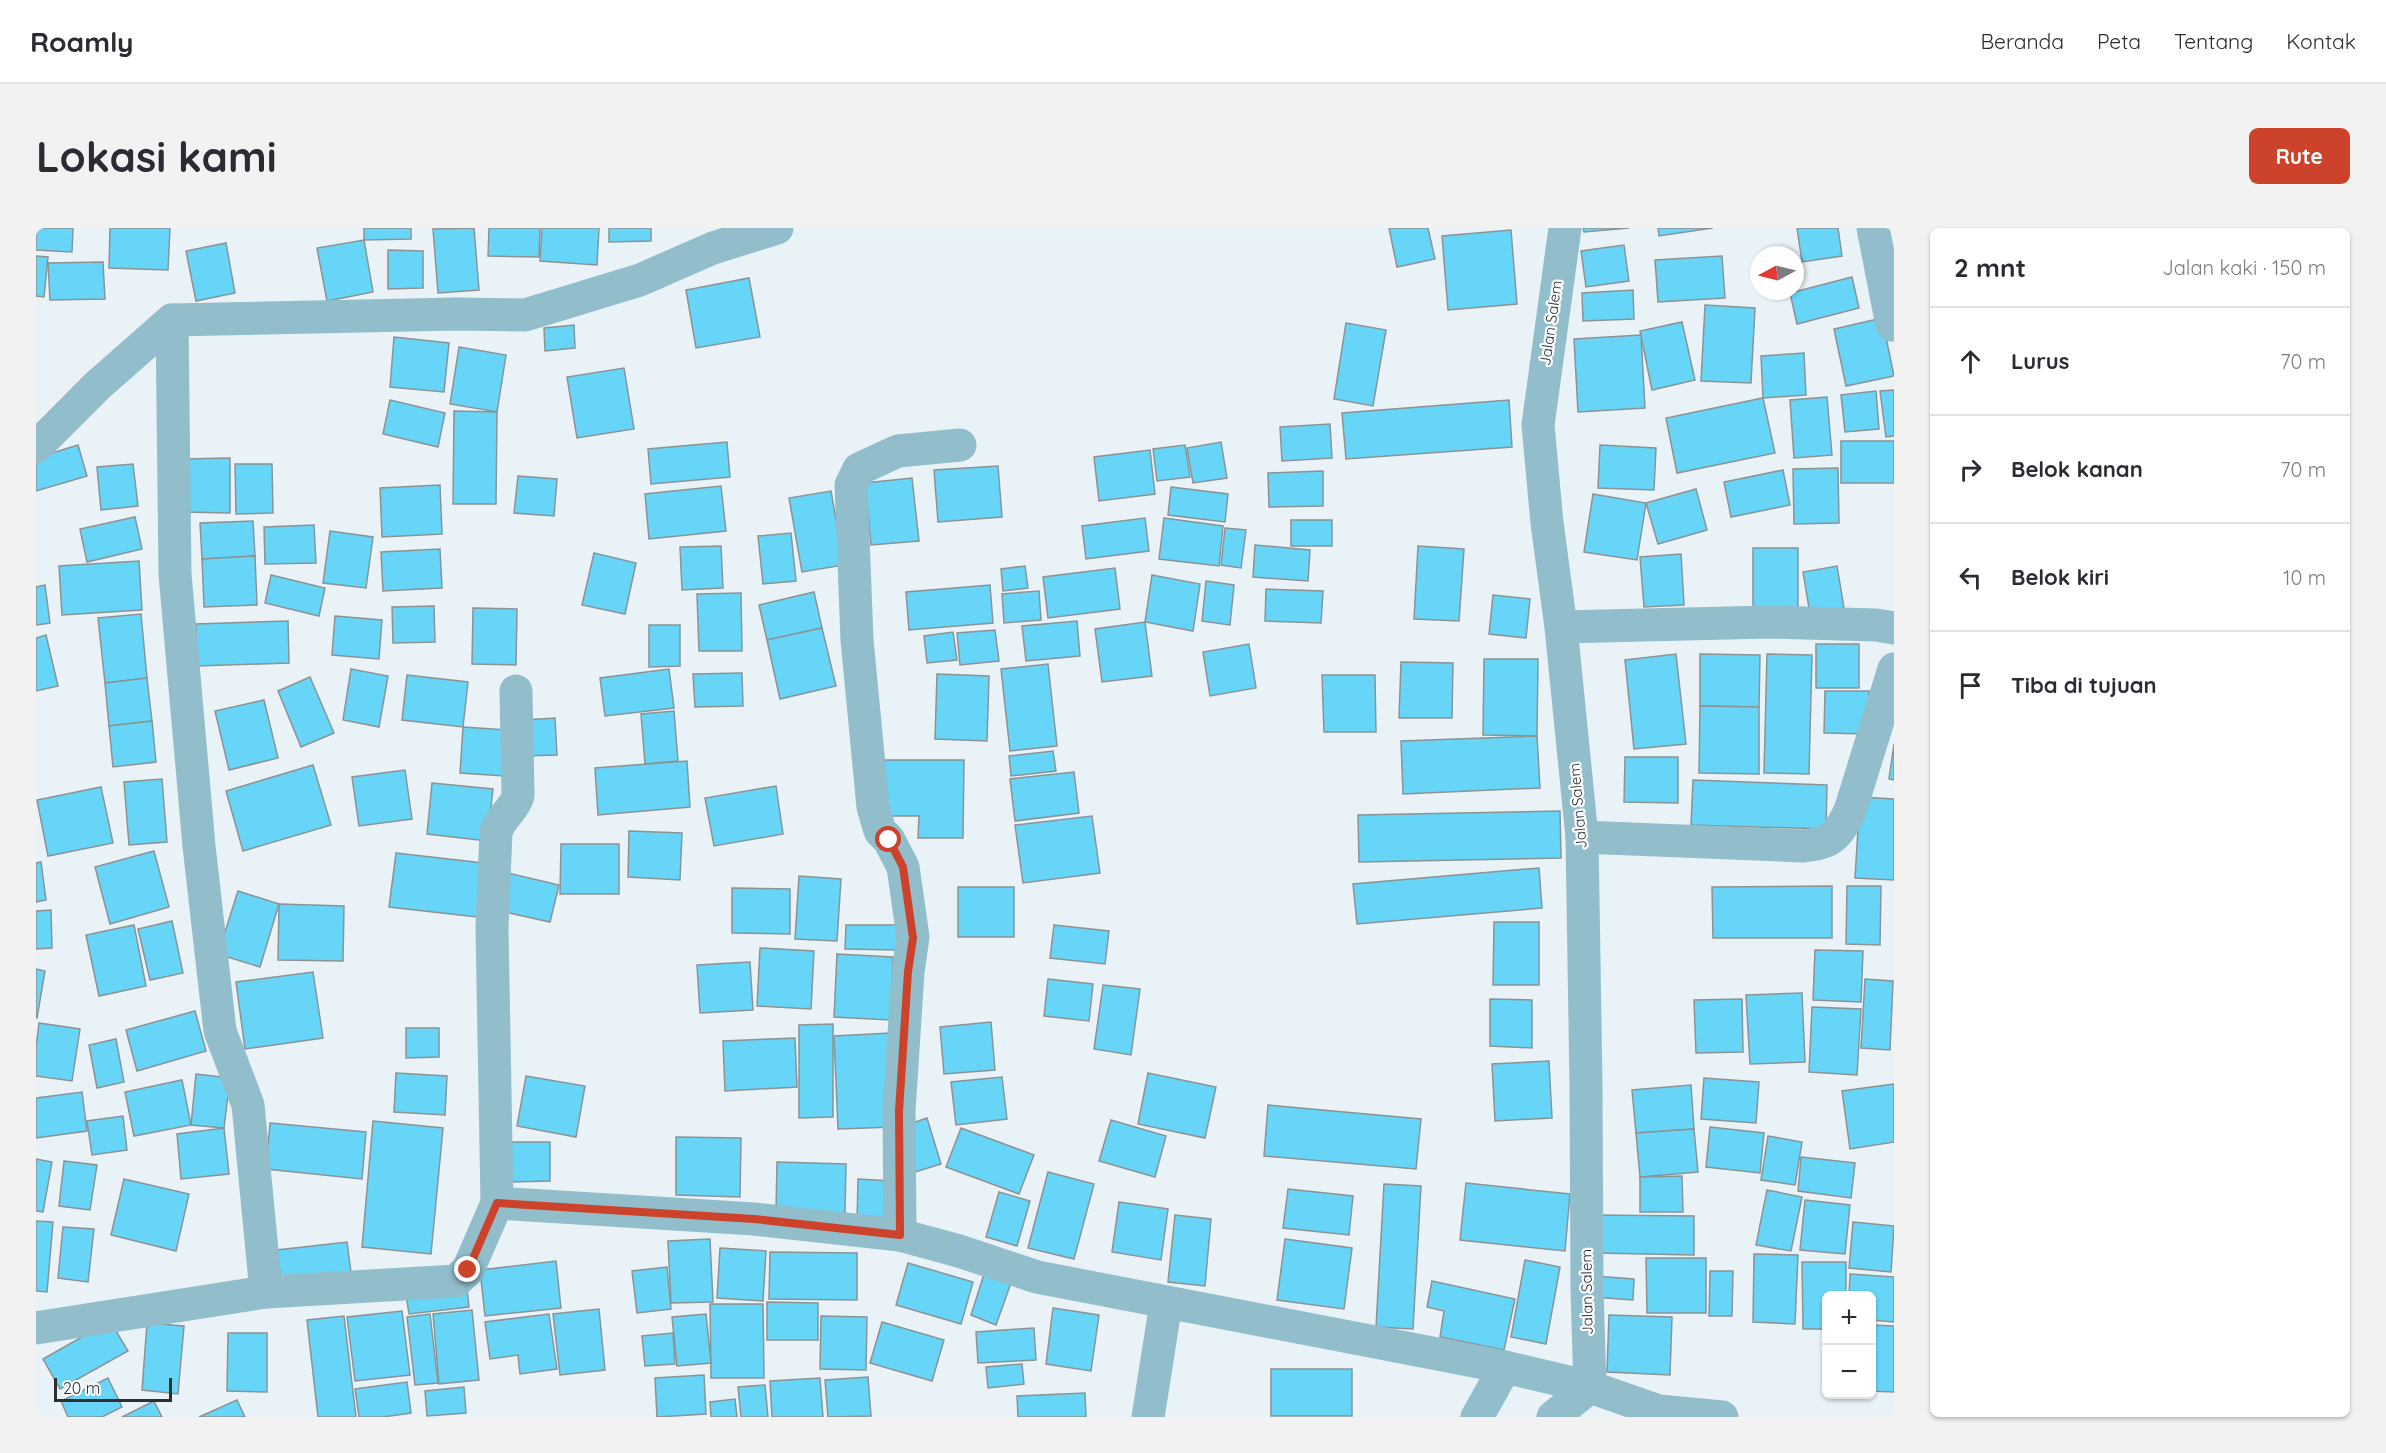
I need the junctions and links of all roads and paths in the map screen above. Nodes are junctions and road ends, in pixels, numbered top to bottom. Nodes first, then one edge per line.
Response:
1 (777, 228) edge
2 (1565, 228) edge
3 (1873, 228) edge
4 (172, 320) junction
5 (1892, 326) dead end
6 (960, 445) dead end
7 (36, 447) edge
8 (1561, 627) junction
9 (1894, 628) edge
10 (1894, 669) edge
11 (516, 691) dead end
12 (1582, 837) junction
13 (497, 1203) junction
14 (900, 1235) junction
15 (266, 1292) junction
16 (1166, 1303) junction
17 (36, 1328) edge
18 (1505, 1366) junction
19 (1590, 1387) junction
20 (1148, 1417) edge
21 (1477, 1417) edge
22 (1553, 1417) edge
23 (1722, 1417) edge

1 - 4 street
2 - 8 street, Jalan Salem
3 - 5 street
4 - 7 street
4 - 15 street
6 - 14 street
8 - 9 street
8 - 12 street, Jalan Salem
10 - 12 street
11 - 13 street
12 - 19 street, Jalan Salem
13 - 14 street
13 - 15 street
14 - 16 street
15 - 17 street
16 - 18 street
16 - 20 street
18 - 19 street
18 - 21 street
19 - 22 street
19 - 23 street

